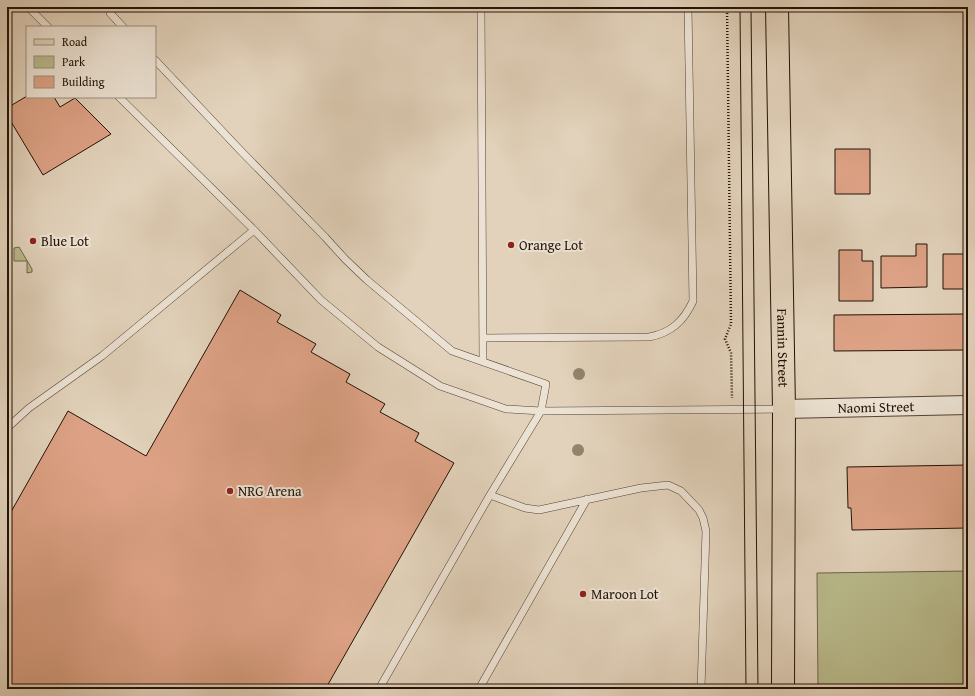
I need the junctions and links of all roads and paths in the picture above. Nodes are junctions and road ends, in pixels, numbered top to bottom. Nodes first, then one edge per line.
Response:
1 (28, 7) edge
2 (110, 7) edge
3 (481, 7) edge
4 (688, 7) edge
5 (727, 7) edge
6 (777, 7) edge
7 (47, 26) edge
8 (122, 26) edge
9 (156, 61) edge
10 (120, 98) edge
11 (254, 230) junction
12 (483, 338) junction
13 (483, 362) junction
14 (968, 405) edge
15 (732, 409) junction
16 (784, 409) junction
17 (541, 411) junction
18 (7, 428) edge
19 (490, 495) junction
20 (586, 500) junction
21 (379, 689) edge
22 (479, 689) edge
23 (701, 689) edge
24 (783, 689) edge

1 - 7 lane
2 - 8 lane
3 - 12 lane
4 - 12 lane
5 - 15 path
6 - 16 main road, Fannin Street
9 - 13 lane
10 - 11 lane
11 - 17 lane
11 - 18 lane
12 - 13 lane
13 - 17 lane
14 - 16 street, Naomi Street
15 - 16 lane
15 - 17 lane
16 - 24 main road, Fannin Street
17 - 19 lane
19 - 20 lane
19 - 21 lane
20 - 22 lane
20 - 23 lane

